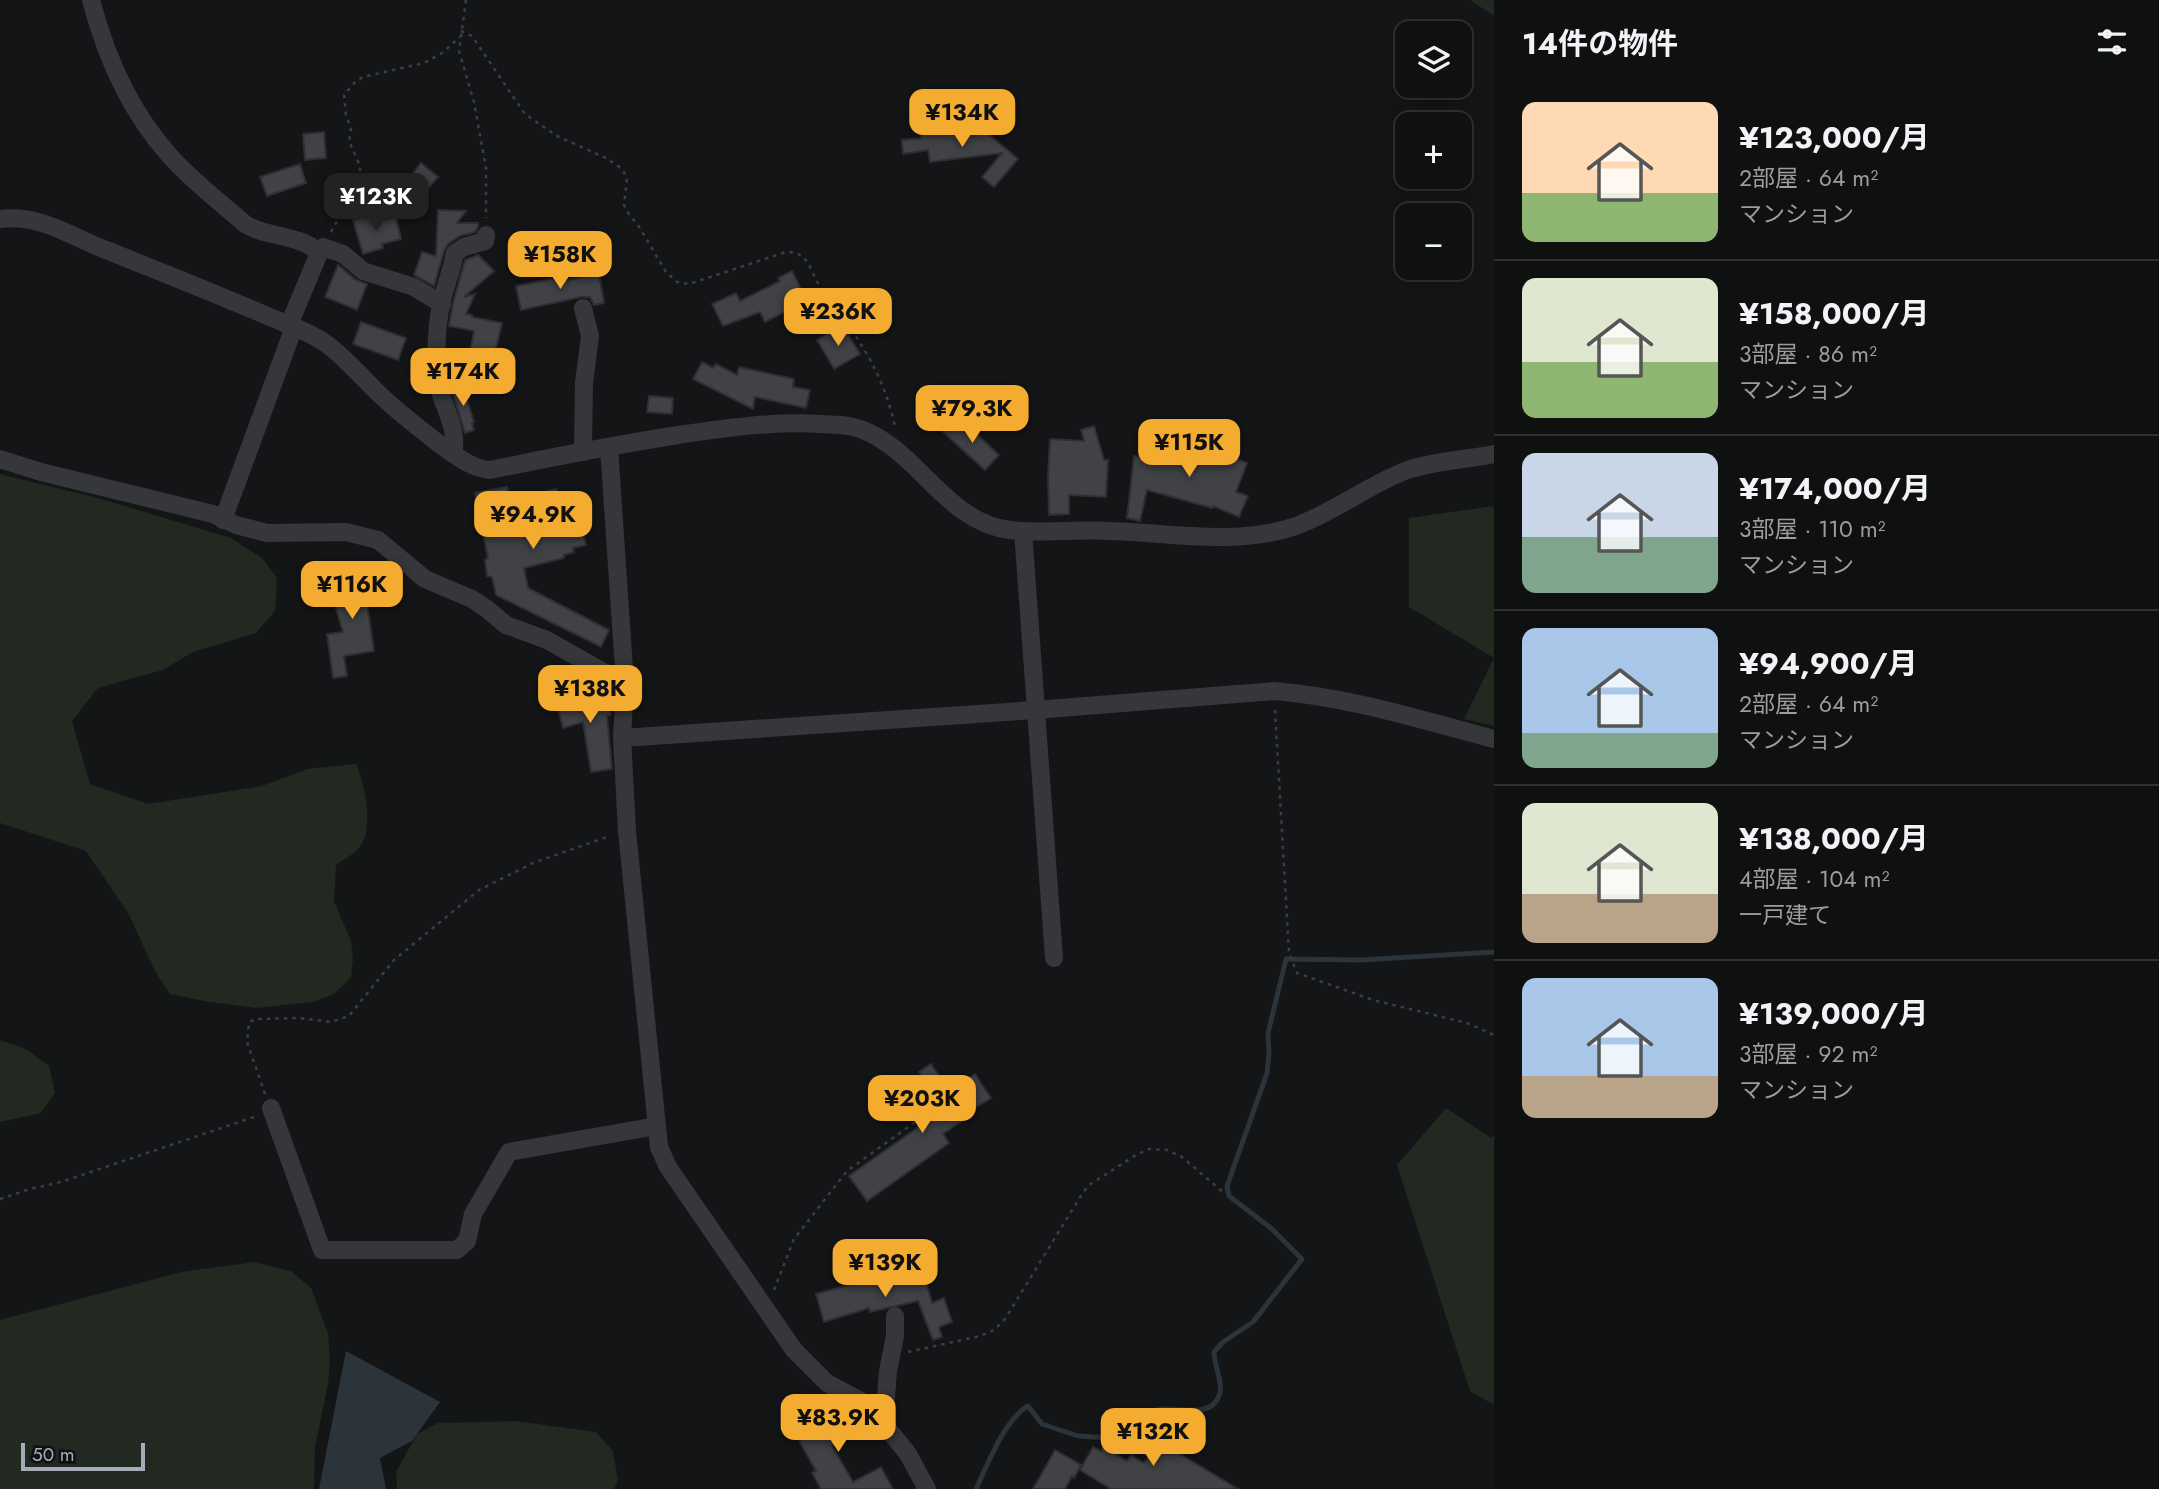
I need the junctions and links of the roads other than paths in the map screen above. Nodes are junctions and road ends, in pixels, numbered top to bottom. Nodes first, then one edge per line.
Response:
1 (91, 0) edge
2 (0, 219) edge
3 (486, 235) road end
4 (323, 247) road end
5 (442, 304) junction
6 (583, 308) dead end
7 (292, 326) junction
8 (609, 447) junction
9 (583, 452) junction
10 (453, 453) junction
11 (1494, 454) edge
12 (0, 459) edge
13 (223, 520) junction
14 (1023, 531) junction
15 (625, 684) junction
16 (1035, 710) junction
17 (622, 738) junction
18 (1494, 739) edge
19 (1054, 958) dead end
20 (271, 1108) road end
21 (657, 1126) junction
22 (894, 1316) dead end
23 (884, 1423) junction
24 (927, 1489) edge

1 - 7 street
2 - 7 street
3 - 5 street
4 - 5 street
5 - 10 street
6 - 9 street
7 - 10 street
7 - 13 street
8 - 9 street
8 - 14 street
8 - 15 street
9 - 10 street
11 - 14 street
12 - 13 street
13 - 15 street
14 - 16 street
15 - 17 street
16 - 17 street
16 - 18 street
16 - 19 street
17 - 21 street
20 - 21 street
21 - 23 street
22 - 23 street
23 - 24 street

